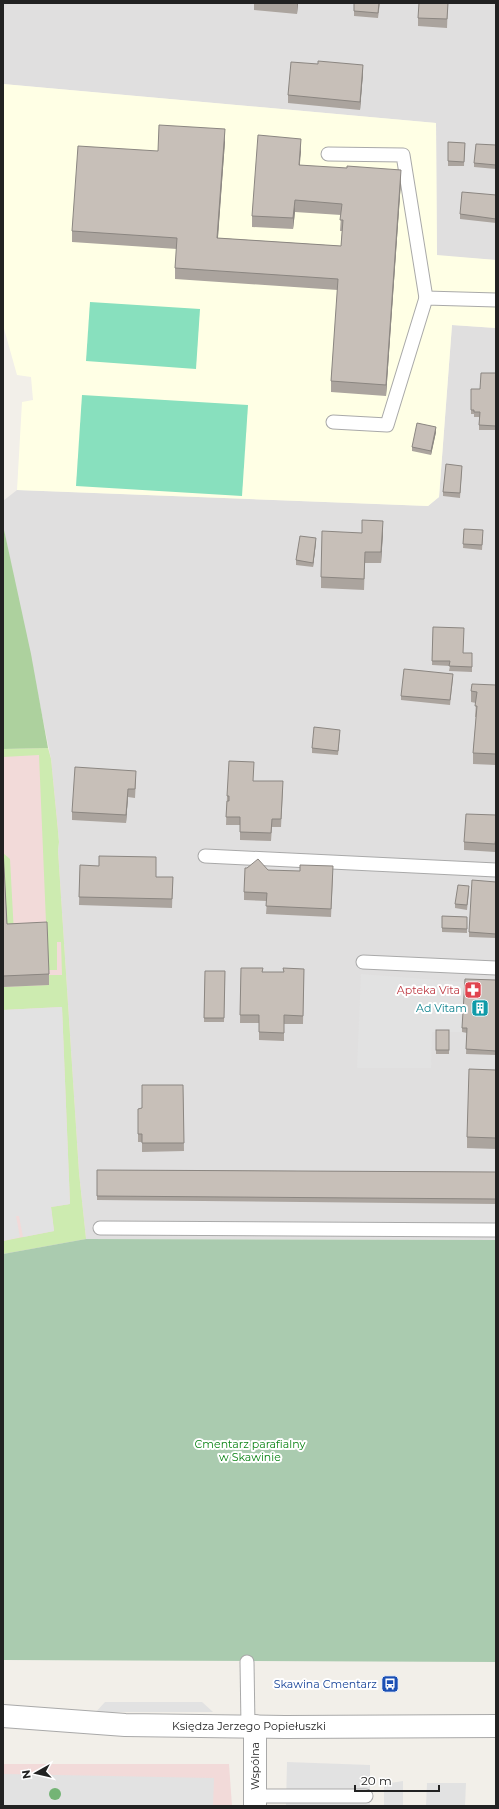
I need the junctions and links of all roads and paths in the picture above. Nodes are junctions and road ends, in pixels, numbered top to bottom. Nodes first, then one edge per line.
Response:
1 (328, 154) dead end
2 (426, 298) junction
3 (496, 300) edge
4 (333, 422) dead end
5 (205, 856) dead end
6 (496, 870) edge
7 (363, 962) dead end
8 (496, 968) edge
9 (100, 1228) dead end
10 (496, 1230) edge
11 (247, 1662) dead end
12 (3, 1716) edge
13 (251, 1726) junction
14 (496, 1726) edge
15 (366, 1796) dead end
16 (255, 1801) edge

1 - 2 lane
2 - 3 lane
2 - 4 lane
5 - 6 lane
7 - 8 lane
9 - 10 lane
11 - 13 lane
12 - 13 street, Księdza Jerzego Popiełuszki
13 - 14 street, Księdza Jerzego Popiełuszki
13 - 16 street, Wspólna
15 - 16 lane

